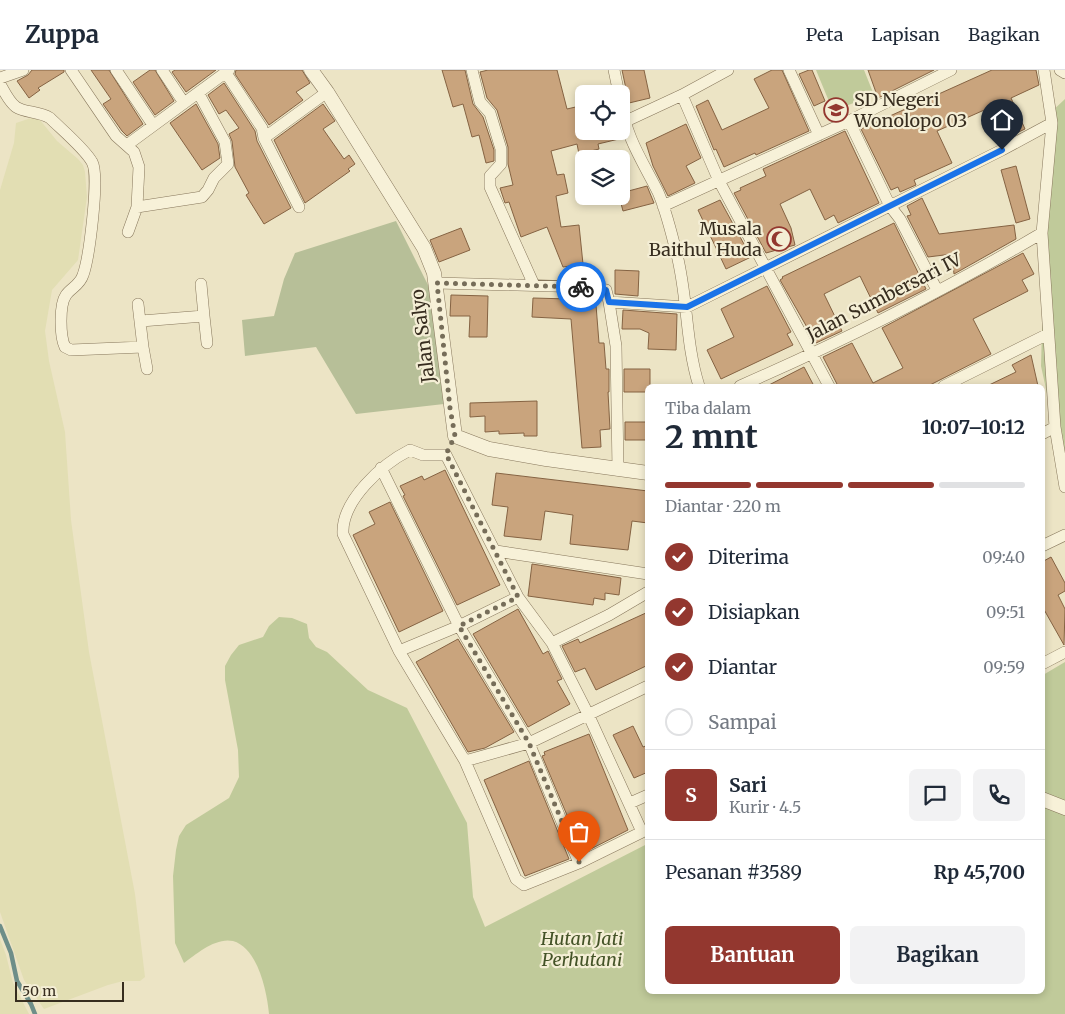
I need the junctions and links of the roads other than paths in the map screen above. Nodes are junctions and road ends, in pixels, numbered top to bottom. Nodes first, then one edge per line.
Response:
1 (23, 70) edge
2 (71, 70) edge
3 (116, 70) edge
4 (162, 70) edge
5 (311, 70) edge
6 (472, 70) edge
7 (614, 70) edge
8 (728, 70) edge
9 (789, 70) edge
10 (951, 70) edge
11 (1044, 70) edge
12 (1060, 70) edge
13 (228, 72) edge
14 (1065, 73) edge
15 (0, 78) edge
16 (0, 84) edge
17 (618, 85) edge
18 (327, 92) junction
19 (199, 94) junction
20 (682, 95) junction
21 (184, 103) junction
22 (630, 119) edge
23 (850, 121) junction
24 (1052, 123) junction
25 (153, 125) junction
26 (819, 135) junction
27 (264, 138) junction
28 (630, 140) edge
29 (127, 145) junction
30 (719, 181) junction
31 (299, 206) dead end
32 (663, 206) junction
33 (890, 206) junction
34 (137, 207) junction
35 (128, 232) dead end
36 (1042, 233) junction
37 (764, 268) junction
38 (437, 283) junction
39 (201, 284) dead end
40 (534, 285) junction
41 (937, 290) junction
42 (609, 302) junction
43 (138, 304) dead end
44 (687, 307) junction
45 (204, 316) junction
46 (141, 321) junction
47 (1048, 334) junction
48 (207, 343) dead end
49 (143, 347) junction
50 (812, 354) junction
51 (147, 368) dead end
52 (698, 384) edge
53 (744, 384) edge
54 (828, 384) edge
55 (948, 384) edge
56 (1055, 427) junction
57 (1045, 432) edge
58 (455, 436) junction
59 (446, 454) junction
60 (381, 468) junction
61 (618, 470) junction
62 (645, 473) edge
63 (1065, 488) edge
64 (1065, 535) edge
65 (1045, 545) edge
66 (496, 551) junction
67 (645, 574) edge
68 (645, 591) edge
69 (518, 597) junction
70 (459, 626) junction
71 (552, 643) junction
72 (400, 651) junction
73 (1065, 652) edge
74 (1045, 662) edge
75 (645, 687) edge
76 (588, 714) junction
77 (529, 743) junction
78 (465, 762) junction
79 (645, 796) edge
80 (1045, 800) edge
81 (630, 803) junction
82 (1065, 808) edge
83 (579, 862) junction

1 - 15 street
2 - 29 street
3 - 25 street
4 - 21 street
5 - 18 street, Jalan Salyo
6 - 40 street
7 - 17 street
8 - 20 street
9 - 26 street
10 - 23 street
11 - 24 street
12 - 14 street
13 - 19 street
13 - 27 street
16 - 49 street
18 - 27 street
18 - 38 street, Jalan Salyo
19 - 21 street
19 - 34 street
20 - 22 street
20 - 30 street
21 - 25 street
23 - 26 street
23 - 33 street
24 - 33 street
24 - 36 street
25 - 29 street
26 - 30 street
27 - 31 street
28 - 32 street
29 - 34 street
30 - 32 street
30 - 37 street
32 - 44 street
33 - 37 street
33 - 41 street
34 - 35 street
36 - 41 street, Jalan Sumbersari IV
36 - 47 street
37 - 44 street
37 - 50 street
38 - 40 street
38 - 58 street, Jalan Salyo
39 - 45 street
40 - 42 street
41 - 50 street, Jalan Sumbersari IV
42 - 44 street
42 - 61 street
43 - 46 street
44 - 52 street
45 - 46 street
45 - 48 street
46 - 49 street
47 - 55 street
47 - 56 street
49 - 51 street
50 - 53 street, Jalan Sumbersari IV
50 - 54 street
56 - 57 street
56 - 63 street
58 - 59 street
58 - 61 street
59 - 60 street
59 - 66 street
60 - 70 street
60 - 72 street
61 - 62 street
64 - 65 street
66 - 67 street
66 - 69 street
68 - 71 street
69 - 70 street
69 - 71 street
70 - 72 street
70 - 77 street
71 - 76 street
72 - 78 street
73 - 74 street
75 - 76 street
76 - 77 street
76 - 81 street
77 - 78 street
77 - 83 street
78 - 83 street
79 - 81 street
80 - 82 street
81 - 83 street

